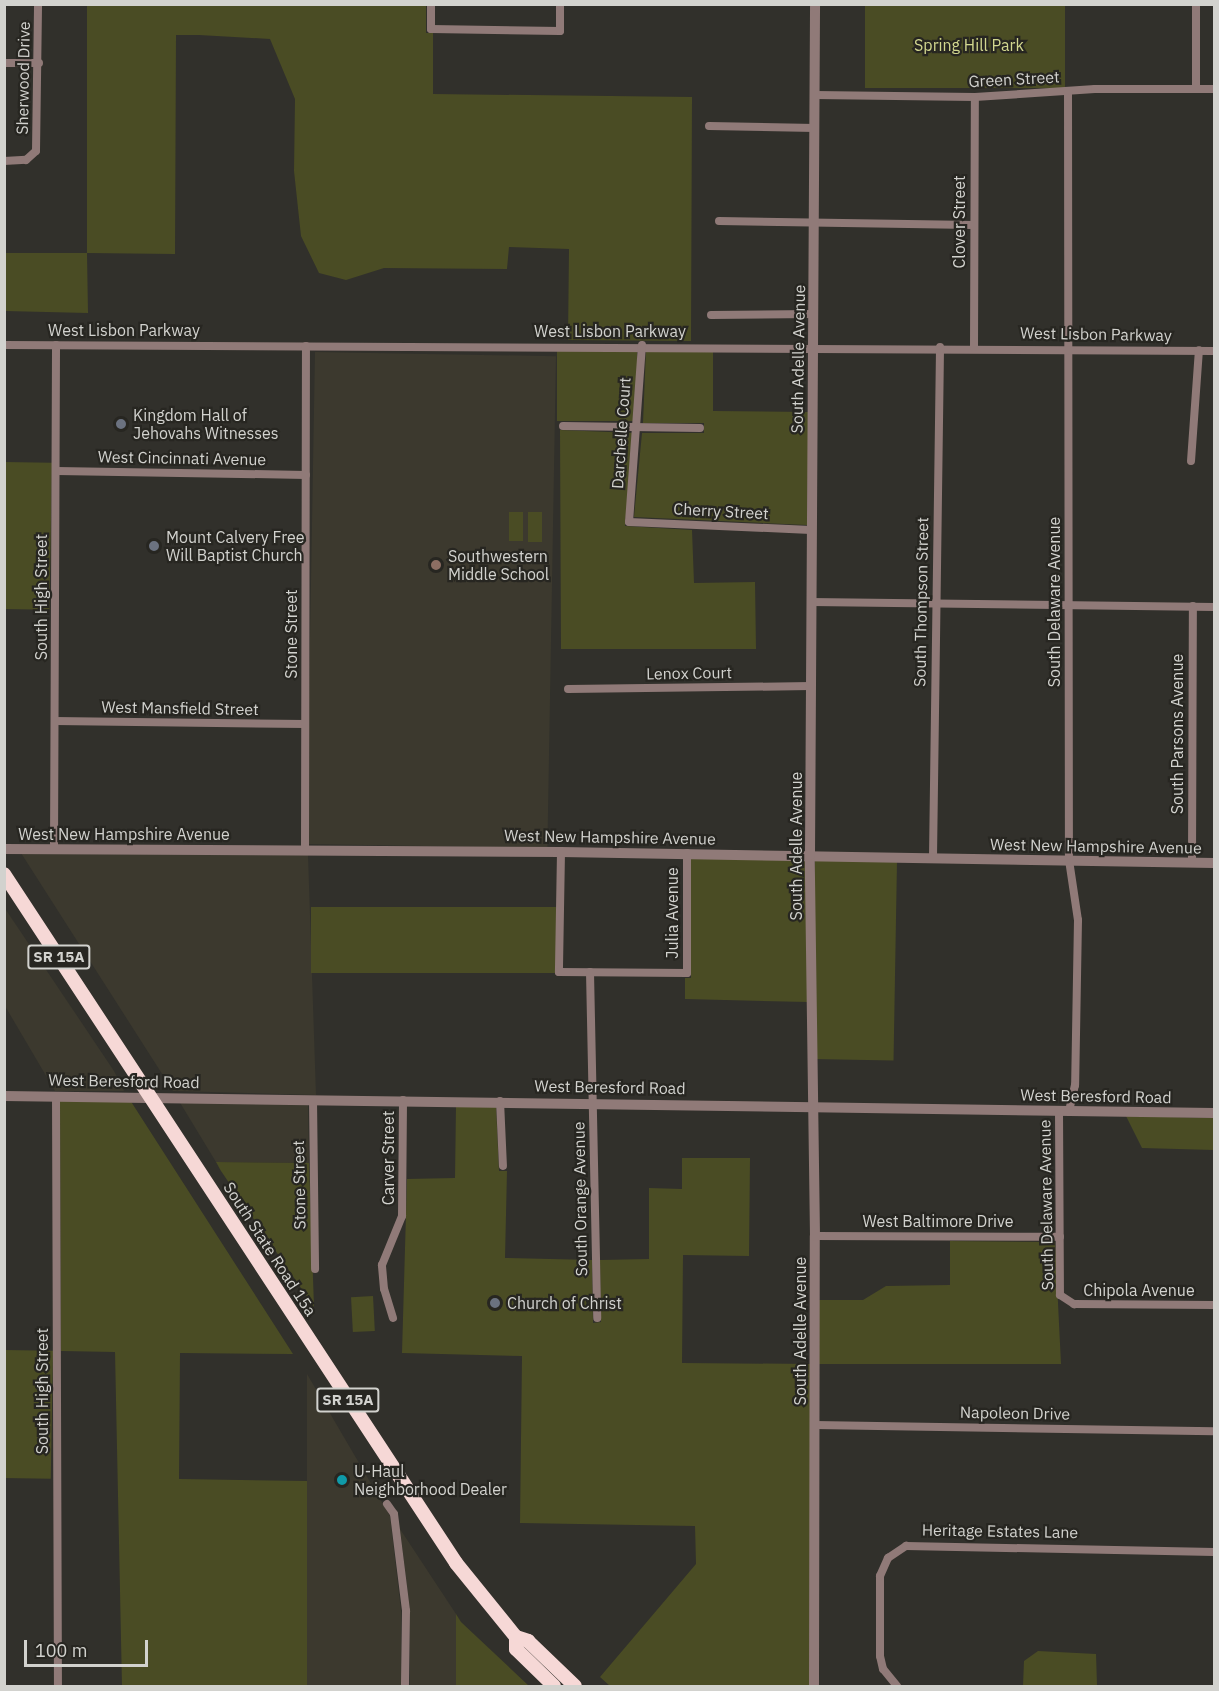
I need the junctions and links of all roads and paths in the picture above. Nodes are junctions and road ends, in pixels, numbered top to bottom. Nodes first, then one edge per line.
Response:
1 (38, 4) edge
2 (431, 4) edge
3 (560, 4) edge
4 (815, 4) edge
5 (1196, 4) edge
6 (4, 63) edge
7 (39, 63) junction
8 (1196, 88) junction
9 (1215, 89) edge
10 (1068, 92) junction
11 (815, 94) junction
12 (975, 97) junction
13 (709, 126) dead end
14 (815, 128) junction
15 (4, 161) edge
16 (718, 221) dead end
17 (814, 224) junction
18 (973, 225) junction
19 (814, 314) junction
20 (711, 315) dead end
21 (4, 345) edge
22 (56, 345) junction
23 (642, 345) junction
24 (306, 346) junction
25 (814, 347) junction
26 (940, 347) junction
27 (974, 347) junction
28 (1070, 348) junction
29 (1199, 350) junction
30 (1215, 351) edge
31 (563, 426) dead end
32 (638, 428) junction
33 (700, 428) dead end
34 (1191, 461) dead end
35 (57, 471) junction
36 (306, 475) junction
37 (629, 522) joint
38 (811, 530) junction
39 (811, 602) junction
40 (935, 604) junction
41 (1069, 605) junction
42 (1193, 606) junction
43 (1215, 607) edge
44 (811, 686) junction
45 (568, 689) dead end
46 (55, 721) junction
47 (305, 724) junction
48 (4, 849) edge
49 (54, 849) junction
50 (305, 850) junction
51 (561, 852) junction
52 (687, 853) junction
53 (810, 855) junction
54 (933, 857) junction
55 (1069, 860) junction
56 (1192, 862) junction
57 (1215, 863) edge
58 (4, 874) edge
59 (590, 972) junction
60 (150, 1095) junction
61 (4, 1096) edge
62 (56, 1096) junction
63 (313, 1100) junction
64 (403, 1100) junction
65 (500, 1101) junction
66 (594, 1102) junction
67 (814, 1106) junction
68 (1064, 1111) junction
69 (1215, 1113) edge
70 (503, 1166) dead end
71 (815, 1236) junction
72 (1060, 1237) junction
73 (315, 1269) dead end
74 (1064, 1299) joint
75 (1215, 1305) edge
76 (393, 1318) dead end
77 (597, 1318) dead end
78 (815, 1425) junction
79 (1215, 1431) edge
80 (387, 1504) dead end
81 (1215, 1552) edge
82 (516, 1637) junction
83 (532, 1665) junction
84 (58, 1686) edge
85 (405, 1686) edge
86 (554, 1686) edge
87 (566, 1686) edge
88 (575, 1686) edge
89 (814, 1686) edge
90 (897, 1686) edge

1 - 7 street, Sherwood Drive
2 - 3 street
4 - 11 street, South Adelle Avenue
5 - 8 street
6 - 7 street
7 - 15 street, Sherwood Drive
8 - 9 street, Green Street
8 - 10 street, Green Street
10 - 12 street, Green Street
10 - 28 street, South Delaware Avenue
11 - 12 street, Green Street
11 - 14 street, South Adelle Avenue
12 - 18 street, Clover Street
13 - 14 street
14 - 17 street, South Adelle Avenue
16 - 17 street
17 - 18 street
17 - 19 street, South Adelle Avenue
18 - 27 street, Clover Street
19 - 20 street
19 - 25 street, South Adelle Avenue
21 - 22 street, West Lisbon Parkway
22 - 24 street, West Lisbon Parkway
22 - 35 street, South High Street
23 - 24 street, West Lisbon Parkway
23 - 25 street, West Lisbon Parkway
23 - 32 street, Darchelle Court
24 - 36 street, Stone Street
25 - 26 street, West Lisbon Parkway
25 - 38 street, South Adelle Avenue
26 - 27 street, West Lisbon Parkway
26 - 40 street, South Thompson Street
27 - 28 street, West Lisbon Parkway
28 - 29 street, West Lisbon Parkway
28 - 41 street, South Delaware Avenue
29 - 30 street, West Lisbon Parkway
29 - 34 street
31 - 32 street
32 - 33 street
32 - 37 street, Darchelle Court
35 - 36 street, West Cincinnati Avenue
35 - 46 street, South High Street
36 - 47 street, Stone Street
37 - 38 street, Cherry Street
38 - 39 street, South Adelle Avenue
39 - 40 street
39 - 44 street, South Adelle Avenue
40 - 41 street
40 - 54 street, South Thompson Street
41 - 42 street
41 - 55 street, South Delaware Avenue
42 - 43 street
42 - 56 street, South Parsons Avenue
44 - 45 street, Lenox Court
44 - 53 street, South Adelle Avenue
46 - 47 street, West Mansfield Street
46 - 49 street, South High Street
47 - 50 street, Stone Street
48 - 49 street, West New Hampshire Avenue
49 - 50 street, West New Hampshire Avenue
50 - 51 street, West New Hampshire Avenue
51 - 52 street, West New Hampshire Avenue
51 - 59 street
52 - 53 street, West New Hampshire Avenue
52 - 59 street, Julia Avenue
53 - 54 street, West New Hampshire Avenue
53 - 67 street, South Adelle Avenue
54 - 55 street, West New Hampshire Avenue
55 - 56 street, West New Hampshire Avenue
55 - 68 street, South Delaware Avenue
56 - 57 street, West New Hampshire Avenue
58 - 60 highway, South State Road 15a / SR 15A
59 - 66 street, South Orange Avenue
60 - 62 street, West Beresford Road
60 - 63 street, West Beresford Road
60 - 82 highway, South State Road 15a / SR 15A
61 - 62 street, West Beresford Road
62 - 84 street, South High Street
63 - 64 street, West Beresford Road
63 - 73 street, Stone Street
64 - 65 street, West Beresford Road
64 - 76 street, Carver Street
65 - 66 street, West Beresford Road
65 - 70 street
66 - 67 street, West Beresford Road
66 - 77 street, South Orange Avenue
67 - 68 street, West Beresford Road
67 - 71 street, South Adelle Avenue
68 - 69 street, West Beresford Road
68 - 72 street, South Delaware Avenue
71 - 72 street, West Baltimore Drive
71 - 78 street, South Adelle Avenue
72 - 74 street, South Delaware Avenue
74 - 75 street, Chipola Avenue
78 - 79 street, Napoleon Drive
78 - 89 street, South Adelle Avenue
80 - 85 street
81 - 90 street, Heritage Estates Lane
82 - 83 highway, South State Road 15a / SR 15A
82 - 88 highway, South State Road 15a / SR 15A
83 - 86 highway, South State Road 15a / SR 15A
83 - 87 highway

